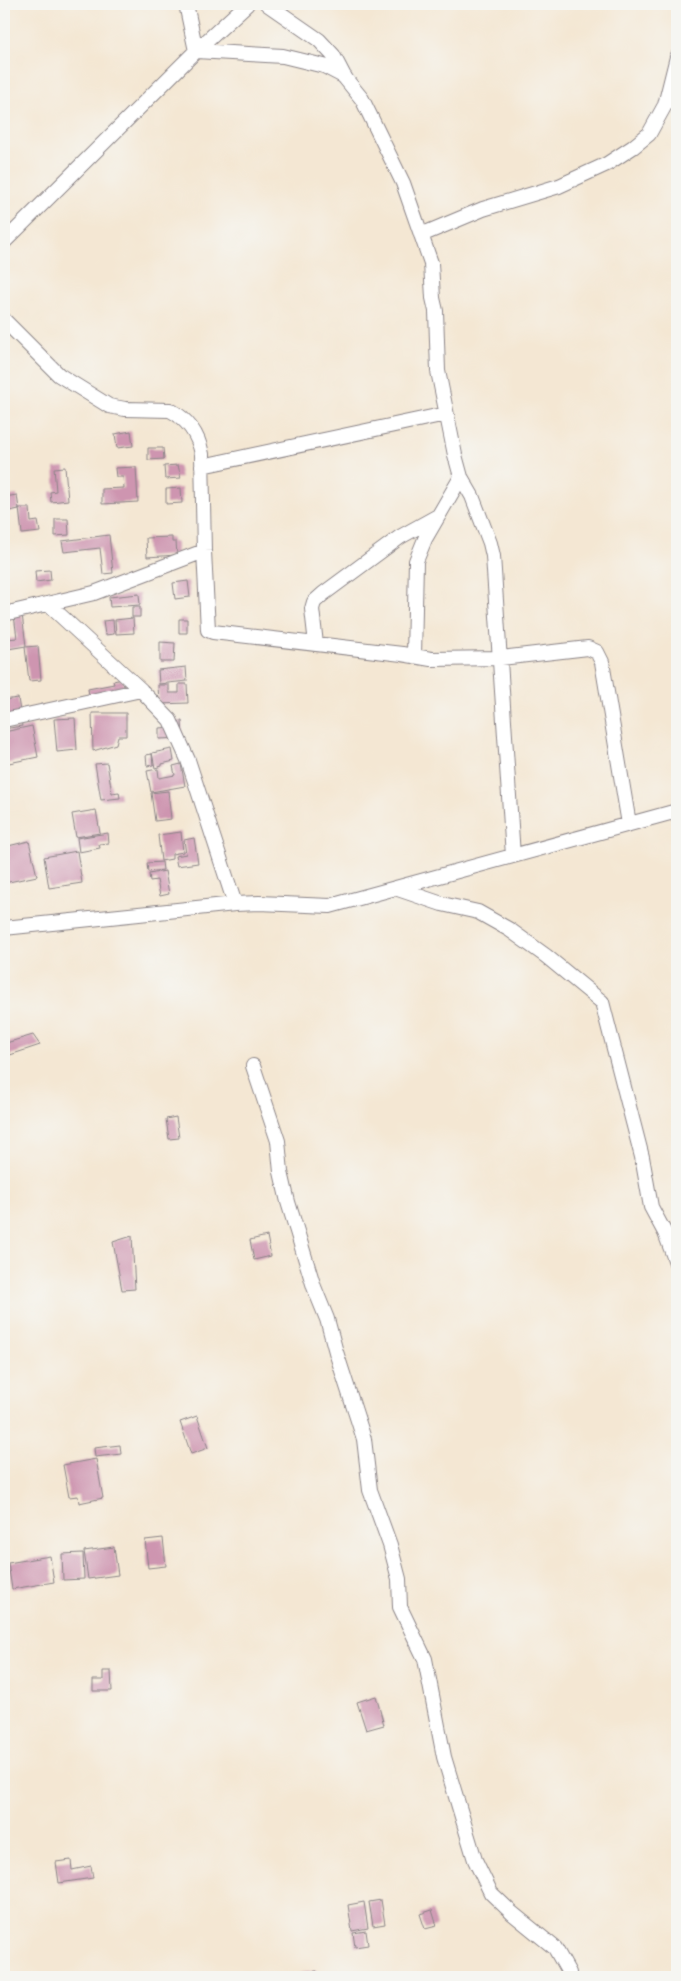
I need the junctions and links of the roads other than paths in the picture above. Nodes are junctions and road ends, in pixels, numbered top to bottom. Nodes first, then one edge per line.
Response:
1 (186, 4) edge
2 (247, 4) edge
3 (268, 4) edge
4 (196, 52) junction
5 (677, 57) edge
6 (345, 78) junction
7 (677, 93) edge
8 (665, 105) junction
9 (421, 235) junction
10 (4, 242) edge
11 (4, 320) edge
12 (446, 414) junction
13 (202, 466) junction
14 (461, 477) junction
15 (438, 516) junction
16 (204, 551) junction
17 (48, 604) junction
18 (4, 614) edge
19 (316, 644) junction
20 (414, 656) junction
21 (501, 658) junction
22 (141, 690) junction
23 (4, 720) edge
24 (677, 811) edge
25 (629, 824) junction
26 (513, 856) junction
27 (395, 888) junction
28 (235, 904) junction
29 (4, 928) edge
30 (253, 1066) dead end
31 (677, 1265) edge
32 (569, 1977) edge

1 - 4 street
2 - 4 street
3 - 6 street
4 - 6 street
4 - 10 street
5 - 8 street
6 - 9 street
7 - 8 street
8 - 9 street
9 - 12 street
11 - 13 street
12 - 13 street
12 - 14 street
13 - 16 street
14 - 15 street
14 - 21 street
15 - 19 street
15 - 20 street
16 - 17 street
16 - 19 street
17 - 18 street
17 - 22 street
19 - 20 street
20 - 21 street
21 - 25 street
21 - 26 street
22 - 23 street
22 - 28 street
24 - 25 street
25 - 26 street
26 - 27 street
27 - 28 street
27 - 31 street
28 - 29 street
30 - 32 street

